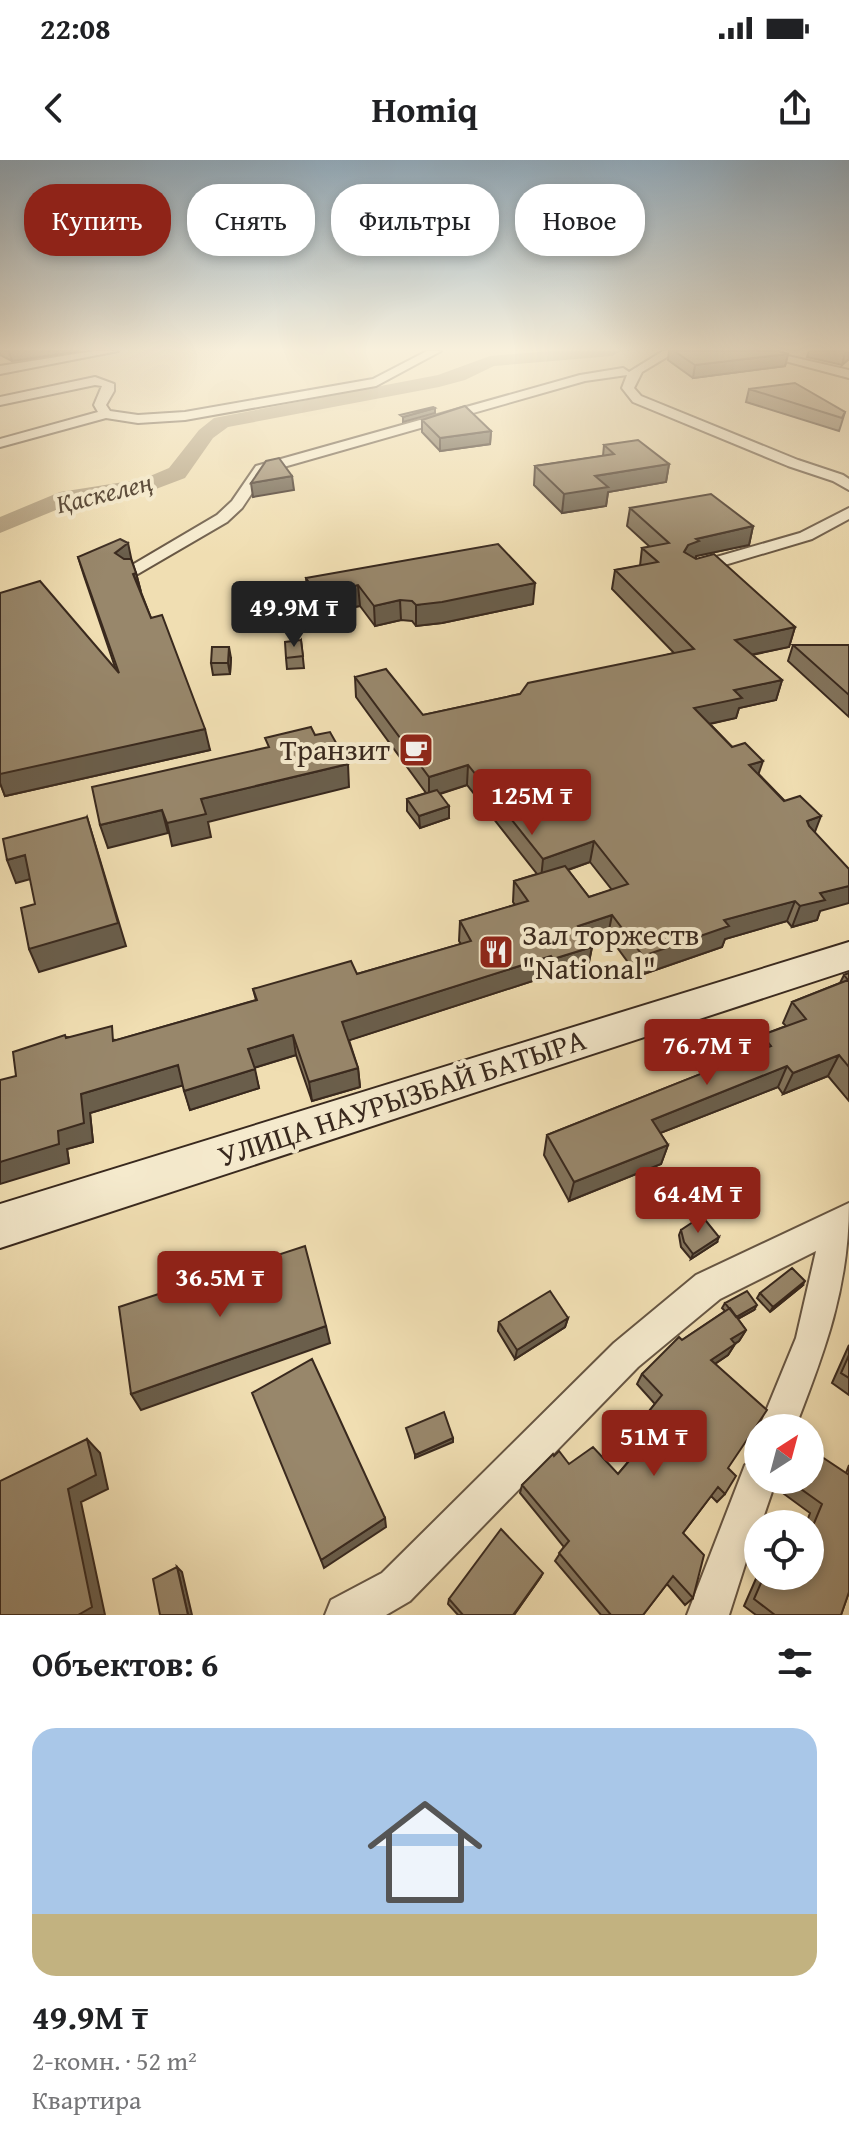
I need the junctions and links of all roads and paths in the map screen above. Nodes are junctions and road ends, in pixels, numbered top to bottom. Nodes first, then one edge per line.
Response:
1 (88, 419) edge
2 (439, 419) edge
3 (686, 419) edge
4 (0, 443) edge
5 (849, 486) edge
6 (849, 513) edge
7 (691, 570) edge
8 (130, 571) edge
9 (849, 956) edge
10 (843, 1221) edge
11 (0, 1226) edge
12 (783, 1414) edge
13 (752, 1494) edge
14 (346, 1615) edge
15 (708, 1615) edge

1 - 4 street
2 - 8 street
3 - 5 street
6 - 7 street
9 - 11 main road, УЛИЦА НАУРЫЗБАЙ БАТЫРА
10 - 12 street
10 - 14 street
13 - 15 street

